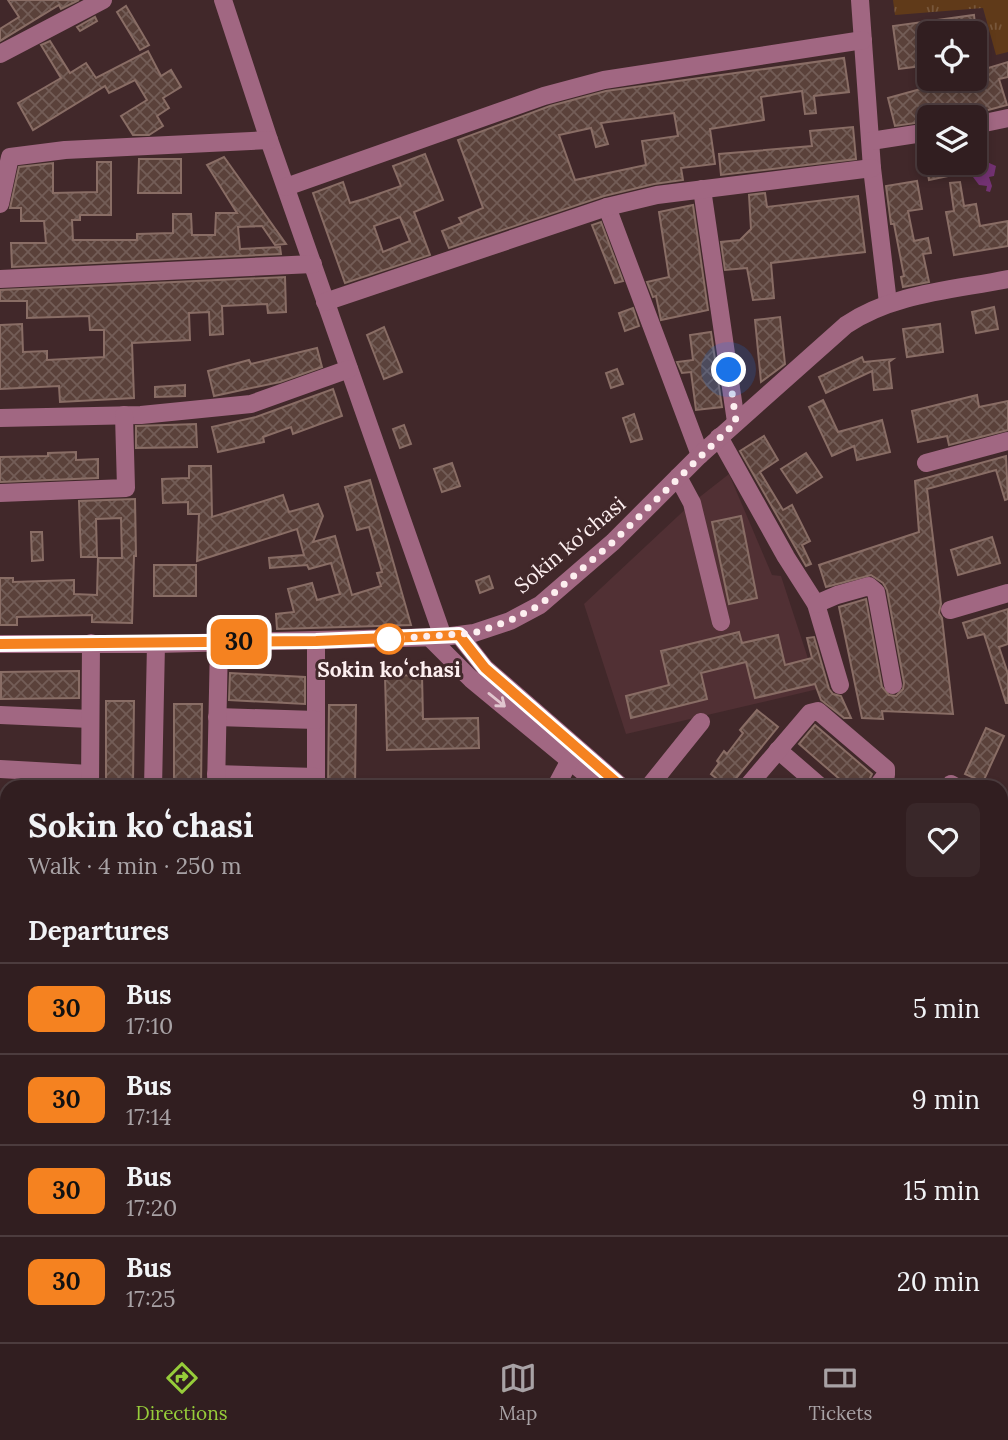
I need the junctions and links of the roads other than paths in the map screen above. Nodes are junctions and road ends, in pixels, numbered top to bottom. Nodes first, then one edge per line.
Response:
1 (103, 0) edge
2 (223, 0) edge
3 (860, 0) edge
4 (863, 40) junction
5 (0, 54) edge
6 (1008, 118) edge
7 (987, 122) edge
8 (917, 134) edge
9 (269, 140) junction
10 (871, 141) junction
11 (872, 168) junction
12 (286, 187) junction
13 (702, 189) junction
14 (0, 204) edge
15 (607, 207) junction
16 (313, 264) junction
17 (0, 279) edge
18 (1008, 279) edge
19 (325, 302) junction
20 (888, 303) junction
21 (349, 369) junction
22 (124, 415) junction
23 (0, 418) edge
24 (736, 422) junction
25 (719, 438) junction
26 (1008, 441) edge
27 (701, 455) junction
28 (926, 463) dead end
29 (678, 477) junction
30 (0, 493) edge
31 (1008, 593) edge
32 (816, 604) junction
33 (950, 610) dead end
34 (721, 622) dead end
35 (444, 636) junction
36 (316, 641) junction
37 (91, 643) junction
38 (219, 643) junction
39 (0, 644) edge
40 (156, 644) junction
41 (841, 685) dead end
42 (893, 685) dead end
43 (0, 715) edge
44 (217, 717) junction
45 (90, 719) junction
46 (316, 720) junction
47 (701, 722) dead end
48 (778, 750) junction
49 (570, 760) junction
50 (0, 769) edge
51 (90, 780) edge
52 (153, 780) edge
53 (216, 780) edge
54 (316, 780) edge
55 (559, 780) edge
56 (594, 780) edge
57 (614, 780) edge
58 (654, 780) edge
59 (753, 780) edge
60 (813, 780) edge
61 (882, 780) edge

1 - 5 street
2 - 9 street
3 - 4 street
4 - 10 street
4 - 12 street
6 - 7 street
8 - 10 street
9 - 12 street
9 - 14 street
10 - 11 street
11 - 13 street
11 - 20 street
12 - 16 street
13 - 15 street
13 - 24 street
15 - 19 street
15 - 27 street
16 - 17 street
16 - 19 street
18 - 20 street, Sokin ko'chasi
19 - 21 street
20 - 24 street, Sokin ko'chasi
21 - 22 street
21 - 35 street
22 - 23 street
22 - 30 street
24 - 25 street, Sokin ko'chasi
25 - 27 street, Sokin ko'chasi
25 - 32 street
26 - 28 street
27 - 29 street, Sokin ko'chasi
29 - 34 street
29 - 35 street, Sokin ko'chasi
31 - 33 street
32 - 41 street
32 - 42 street
35 - 36 street, Sokin ko'chasi
35 -> 49 street
35 - 57 street
36 - 38 street, Sokin ko'chasi
36 - 46 street
37 - 39 street, Sokin ko'chasi
37 - 40 street, Sokin ko'chasi
37 - 45 street
38 - 40 street, Sokin ko'chasi
38 - 44 street
40 - 52 street
43 - 45 street
44 - 46 street
44 - 53 street
45 - 51 street
46 - 54 street
47 - 58 street
48 - 59 street
48 - 60 street
48 - 61 street
49 - 55 street
49 - 56 street
50 - 51 street

